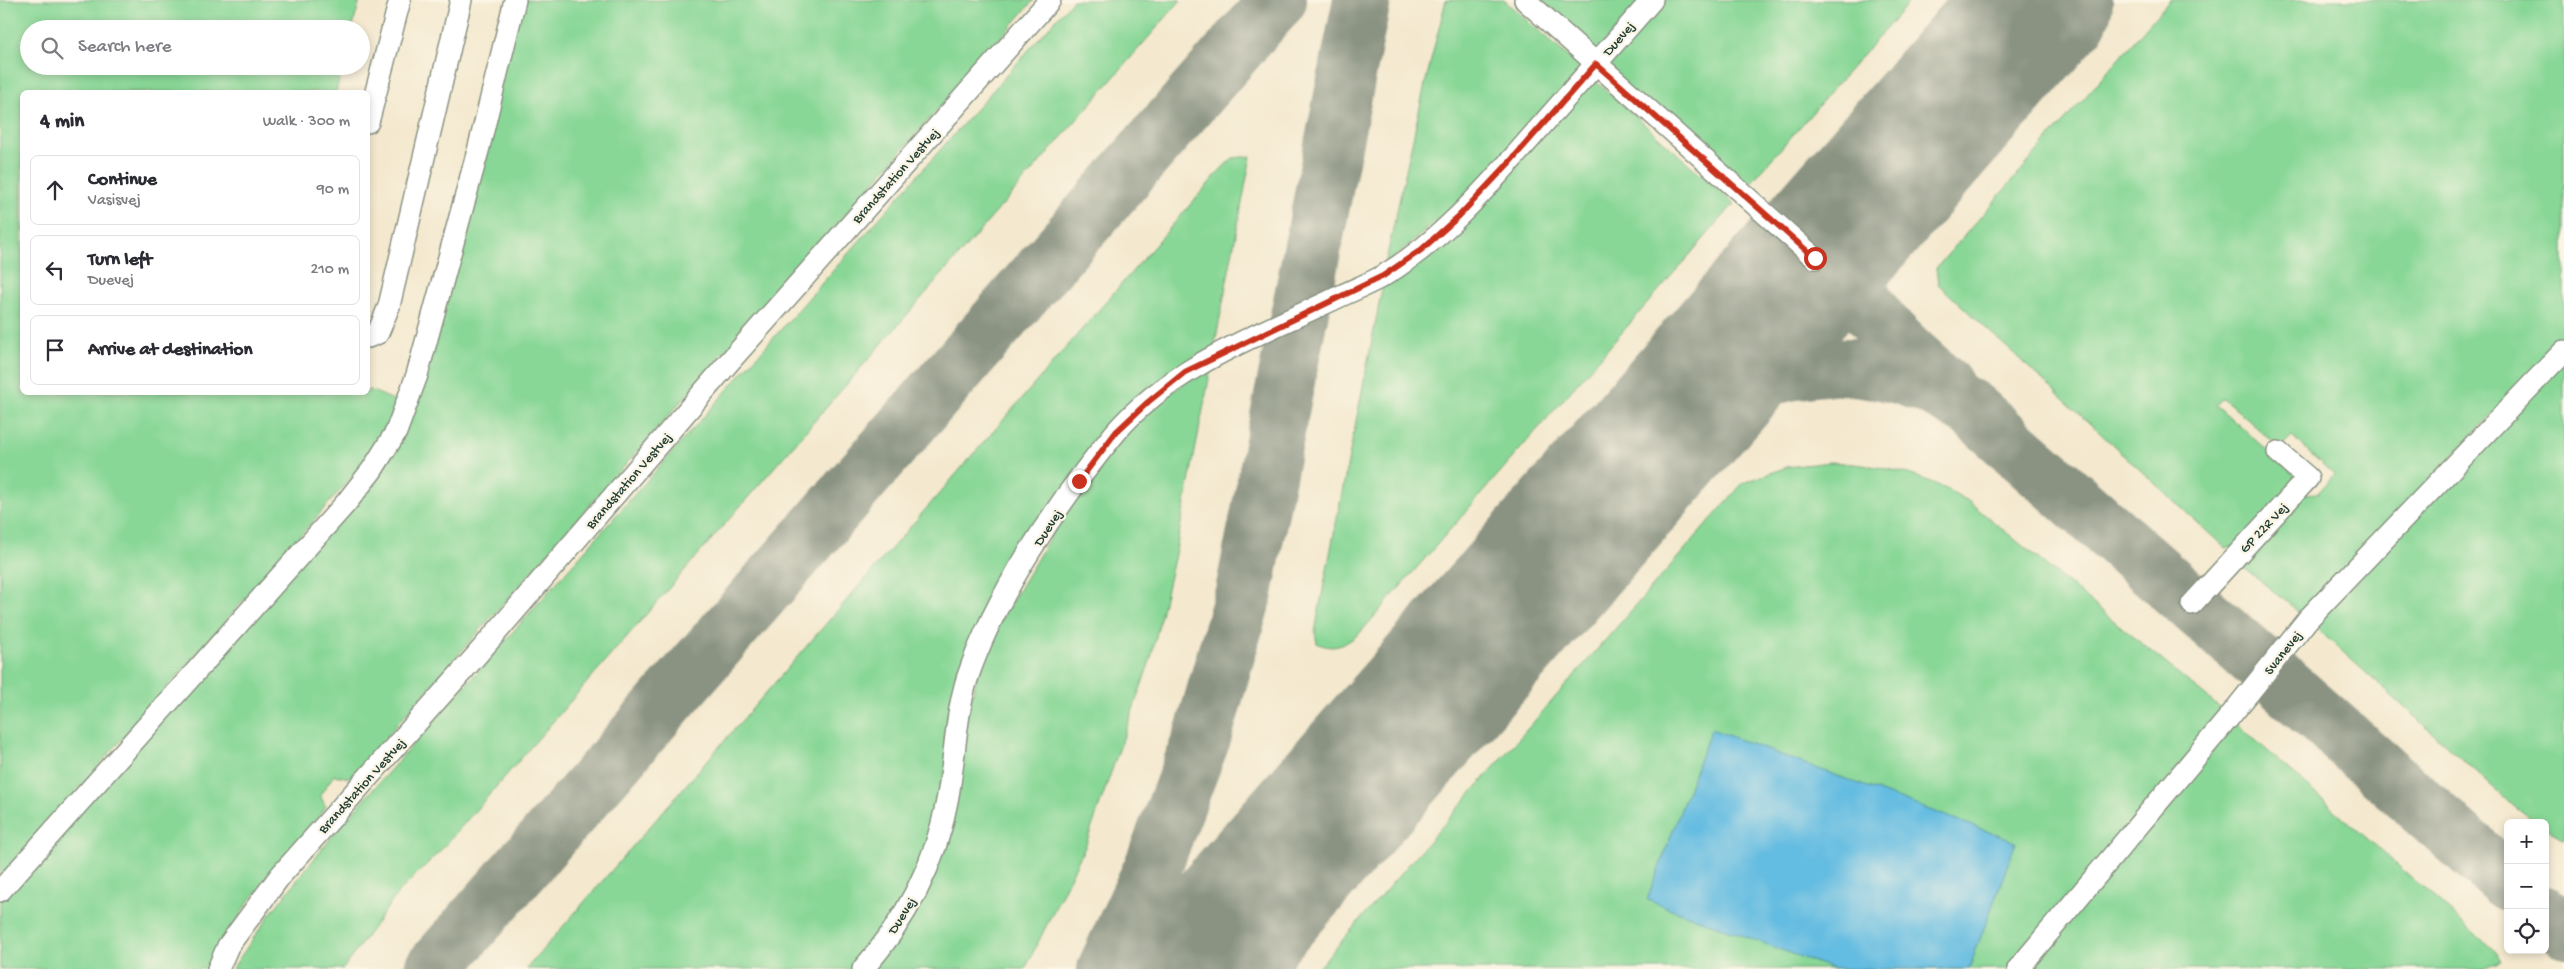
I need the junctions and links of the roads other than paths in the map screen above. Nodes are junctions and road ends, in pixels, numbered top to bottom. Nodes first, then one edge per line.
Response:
1 (400, 0) edge
2 (461, 0) edge
3 (515, 0) edge
4 (1050, 0) edge
5 (1525, 0) edge
6 (1652, 0) edge
7 (1596, 64) junction
8 (370, 114) edge
9 (1815, 258) dead end
10 (370, 336) edge
11 (2564, 351) edge
12 (2278, 452) dead end
13 (2192, 604) dead end
14 (0, 891) edge
15 (218, 969) edge
16 (864, 969) edge
17 (2018, 969) edge

1 - 8 lane
2 - 10 lane
3 - 14 lane
4 - 15 lane, Brandstation Vestvej
5 - 7 lane
6 - 7 lane, Duevej
7 - 9 lane
7 - 16 lane, Duevej
11 - 17 lane, Svanevej
12 - 13 lane, GP 22R Vej

